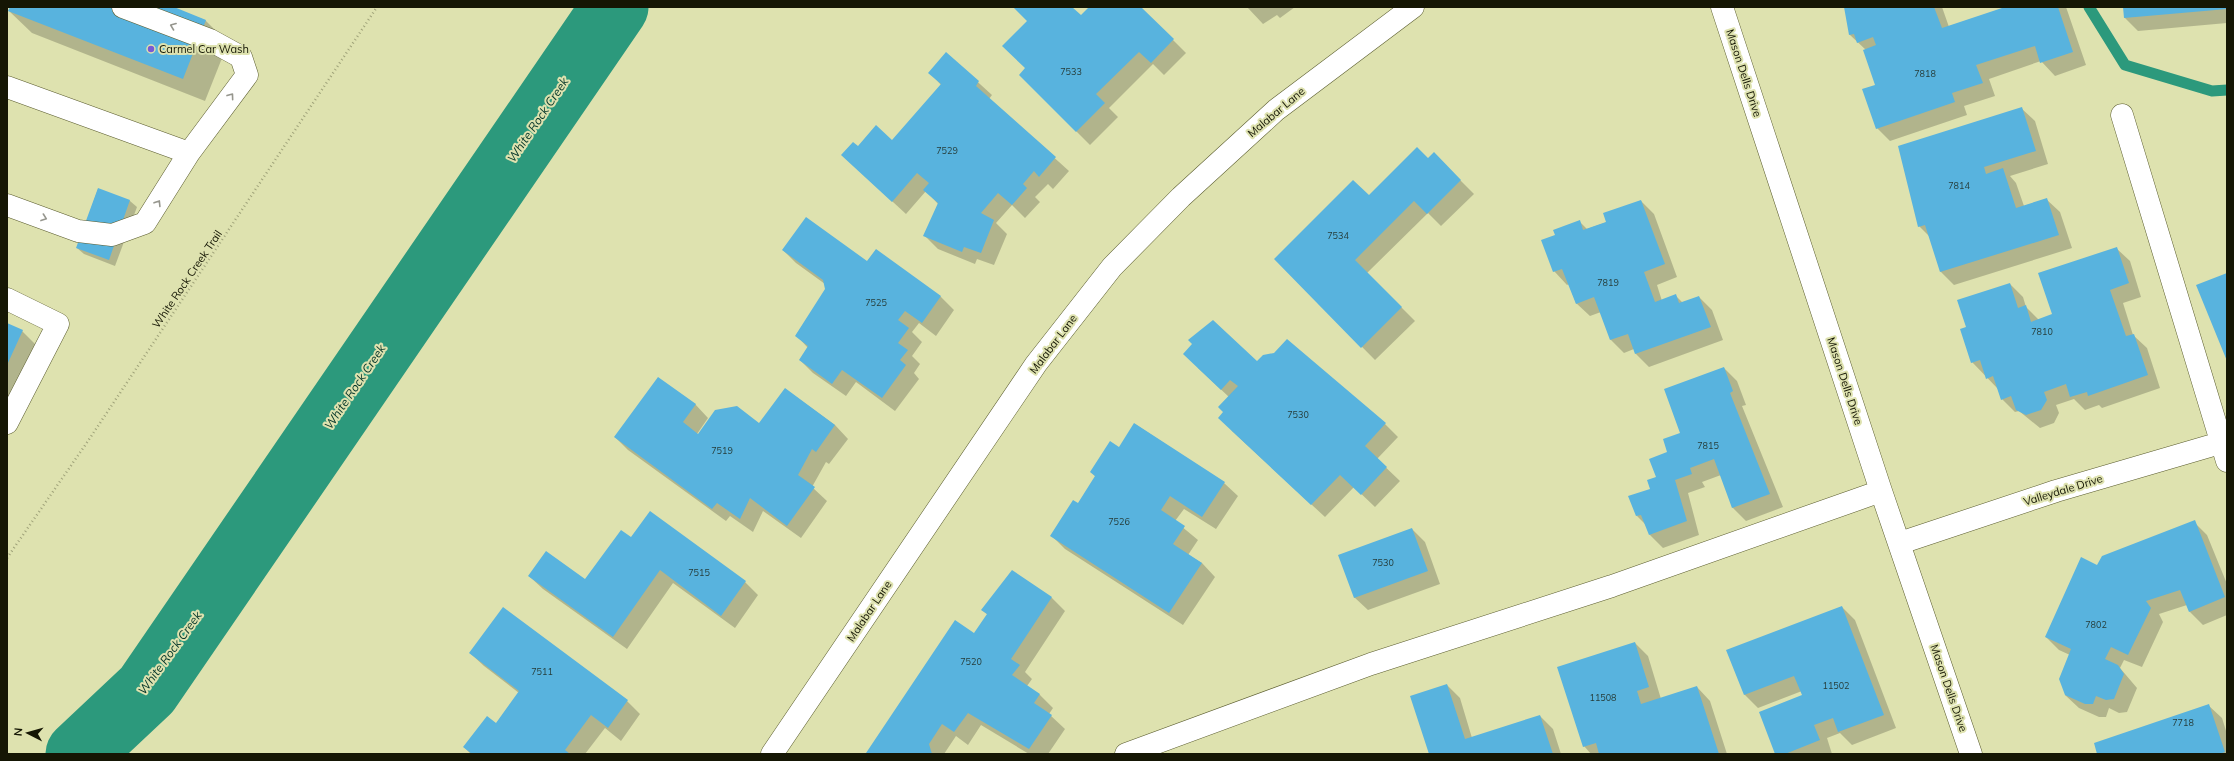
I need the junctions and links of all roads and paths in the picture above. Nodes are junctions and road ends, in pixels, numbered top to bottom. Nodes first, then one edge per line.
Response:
1 (123, 7) edge
2 (377, 7) edge
3 (1413, 7) edge
4 (1722, 7) edge
5 (7, 87) edge
6 (2122, 115) dead end
7 (189, 153) junction
8 (7, 204) edge
9 (7, 300) edge
10 (7, 422) edge
11 (2225, 448) edge
12 (1881, 491) junction
13 (1900, 543) junction
14 (7, 558) edge
15 (772, 754) edge
16 (1126, 754) edge
17 (1971, 754) edge

7 -> 1 street
2 - 14 path, White Rock Creek Trail
3 - 15 street, Malabar Lane
4 - 12 street, Mason Dells Drive
5 - 7 street
6 - 11 street
8 -> 7 street
9 - 10 street
11 - 13 street, Valleydale Drive
12 - 13 street, Mason Dells Drive
12 - 16 street
13 - 17 street, Mason Dells Drive

